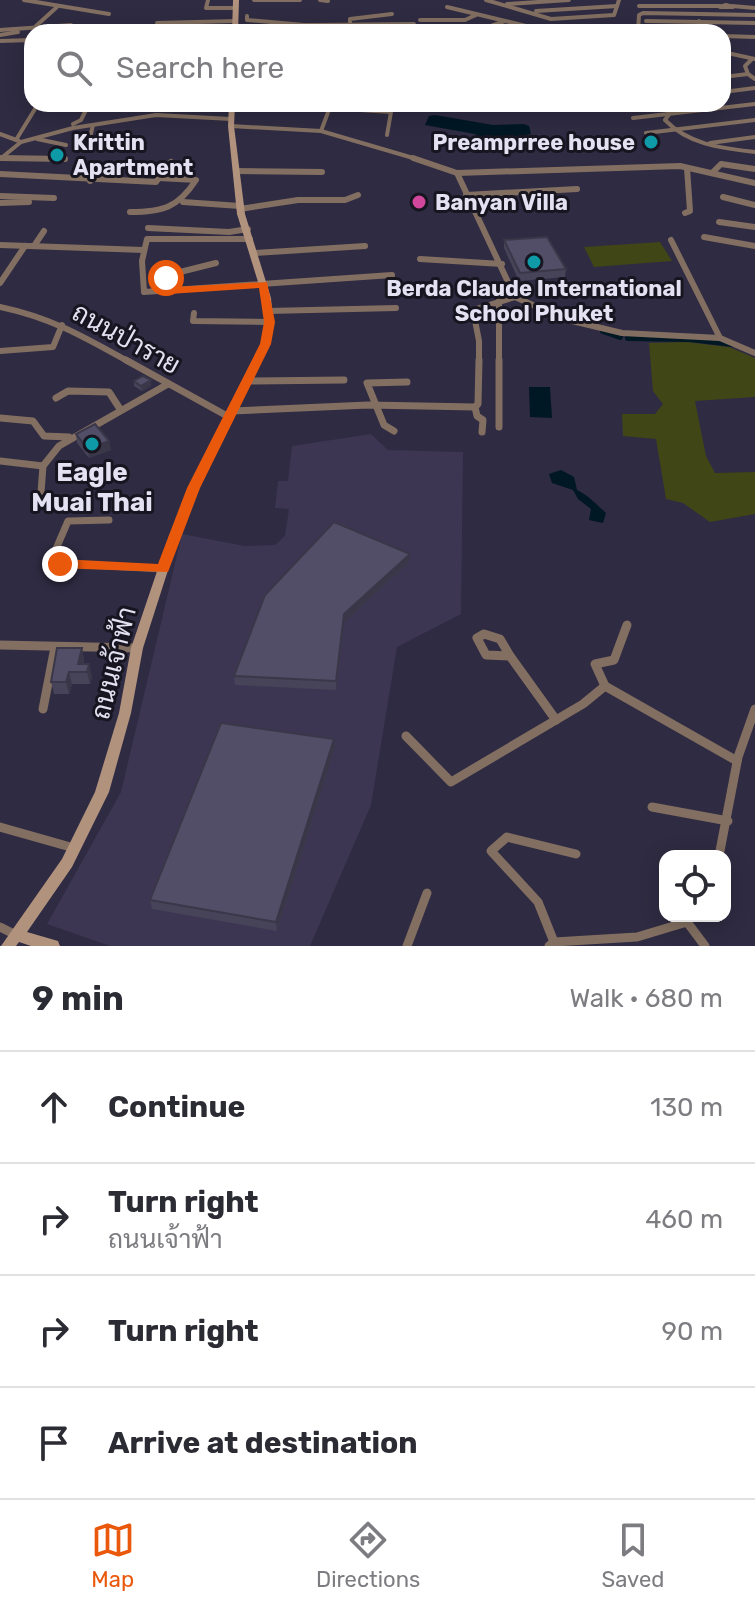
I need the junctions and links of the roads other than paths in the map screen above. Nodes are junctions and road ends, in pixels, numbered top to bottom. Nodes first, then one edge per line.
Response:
1 (24, 0) edge
2 (208, 0) edge
3 (254, 0) edge
4 (300, 0) edge
5 (320, 0) edge
6 (486, 0) edge
7 (569, 0) edge
8 (619, 0) edge
9 (328, 1) edge
10 (236, 4) edge
11 (501, 4) junction
12 (617, 6) junction
13 (639, 6) dead end
14 (57, 7) junction
15 (727, 7) edge
16 (755, 8) edge
17 (529, 11) junction
18 (109, 14) dead end
19 (392, 14) dead end
20 (478, 14) junction
21 (755, 15) edge
22 (247, 16) dead end
23 (161, 18) dead end
24 (420, 20) dead end
25 (440, 20) junction
26 (236, 21) junction
27 (505, 21) junction
28 (646, 21) dead end
29 (699, 21) junction
30 (186, 22) joint
31 (755, 23) edge
32 (41, 24) edge
33 (236, 24) edge
34 (293, 24) edge
35 (350, 24) edge
36 (497, 24) edge
37 (518, 24) edge
38 (638, 24) edge
39 (701, 24) edge
40 (24, 30) edge
41 (24, 31) edge
42 (0, 32) edge
43 (7, 34) junction
44 (731, 36) edge
45 (755, 37) edge
46 (24, 39) edge
47 (2, 41) edge
48 (731, 54) edge
49 (754, 59) edge
50 (748, 74) junction
51 (731, 76) edge
52 (755, 79) edge
53 (755, 88) edge
54 (731, 91) edge
55 (755, 104) edge
56 (731, 107) edge
57 (34, 112) edge
58 (85, 112) edge
59 (232, 112) edge
60 (328, 112) edge
61 (391, 112) edge
62 (679, 112) edge
63 (670, 113) junction
64 (633, 118) dead end
65 (755, 120) edge
66 (231, 123) junction
67 (93, 125) junction
68 (73, 128) junction
69 (672, 130) junction
70 (321, 131) junction
71 (646, 133) dead end
72 (387, 135) dead end
73 (1, 137) edge
74 (755, 137) edge
75 (36, 139) junction
76 (18, 141) junction
77 (704, 144) junction
78 (66, 145) dead end
79 (87, 150) dead end
80 (755, 152) edge
81 (0, 158) edge
82 (65, 159) dead end
83 (171, 162) dead end
84 (92, 166) dead end
85 (687, 168) junction
86 (755, 169) edge
87 (236, 171) junction
88 (322, 172) dead end
89 (457, 173) junction
90 (712, 173) junction
91 (0, 174) edge
92 (159, 178) junction
93 (90, 181) junction
94 (755, 183) edge
95 (577, 189) dead end
96 (358, 195) dead end
97 (466, 195) junction
98 (0, 196) edge
99 (723, 197) dead end
100 (54, 198) dead end
101 (29, 202) dead end
102 (183, 202) junction
103 (0, 203) edge
104 (755, 205) edge
105 (240, 208) junction
106 (130, 212) dead end
107 (685, 213) dead end
108 (719, 222) dead end
109 (755, 227) edge
110 (148, 228) dead end
111 (44, 231) dead end
112 (249, 234) junction
113 (704, 237) dead end
114 (671, 240) dead end
115 (0, 245) edge
116 (25, 246) junction
117 (34, 246) junction
118 (365, 246) dead end
119 (755, 246) edge
120 (144, 250) junction
121 (255, 253) junction
122 (420, 259) dead end
123 (216, 263) dead end
124 (502, 264) junction
125 (392, 275) dead end
126 (0, 283) edge
127 (264, 285) junction
128 (169, 291) junction
129 (515, 297) junction
130 (499, 301) junction
131 (0, 307) edge
132 (396, 308) dead end
133 (194, 313) dead end
134 (269, 316) junction
135 (62, 325) junction
136 (720, 338) junction
137 (0, 351) edge
138 (755, 353) edge
139 (344, 380) dead end
140 (247, 381) junction
141 (407, 382) dead end
142 (168, 384) junction
143 (56, 398) dead end
144 (375, 405) junction
145 (475, 407) junction
146 (120, 409) junction
147 (230, 414) junction
148 (0, 418) edge
149 (499, 427) dead end
150 (394, 431) dead end
151 (482, 432) dead end
152 (71, 437) junction
153 (0, 461) edge
154 (43, 466) junction
155 (41, 492) dead end
156 (109, 520) dead end
157 (163, 569) junction
158 (627, 625) dead end
159 (0, 645) edge
160 (55, 647) junction
161 (137, 648) junction
162 (510, 656) dead end
163 (605, 686) junction
164 (43, 709) dead end
165 (755, 709) edge
166 (556, 720) junction
167 (406, 736) dead end
168 (737, 761) junction
169 (652, 807) dead end
170 (728, 821) junction
171 (0, 827) edge
172 (74, 848) junction
173 (721, 850) edge
174 (576, 854) dead end
175 (427, 893) dead end
176 (680, 922) edge
177 (691, 922) edge
178 (0, 927) edge
179 (12, 941) edge
180 (552, 944) edge
181 (53, 946) edge
182 (407, 946) edge
183 (705, 946) edge

1 - 14 street
2 - 10 street
3 - 4 street
5 - 9 street
6 - 11 street
7 - 11 street
8 - 12 street
10 - 26 main road
11 - 17 street
12 - 17 street
12 - 17 street
13 - 15 street
14 - 18 street
14 - 32 street
15 - 16 street
15 - 21 street
15 - 38 street
19 - 35 street
20 - 25 street
20 - 25 street
20 - 27 street
22 - 34 street
23 - 30 street
24 - 25 street
26 - 30 street
26 - 33 main road
27 - 36 street
27 - 37 street
28 - 29 street
29 - 31 street
29 - 39 street
40 - 42 street
41 - 43 street
42 - 43 street
43 - 47 street
44 - 45 street
46 - 47 street
48 - 49 street
49 - 50 street
50 - 51 street
50 - 52 street
53 - 54 street
55 - 56 street
57 - 76 street
58 - 68 street
59 - 66 main road, ถนนเจ้าฟ้า
60 - 70 street
61 - 72 street
62 - 63 street
63 - 64 street
63 - 69 street
65 - 69 street
66 - 67 street
66 - 70 street
66 - 87 main road, ถนนเจ้าฟ้า
67 - 68 street
67 - 79 street
68 - 75 street
69 - 71 street
69 - 77 street
70 - 89 street
73 - 76 street
74 - 77 street
75 - 76 street
75 - 78 street
76 - 81 street
77 - 80 street
81 - 82 street
83 - 92 street
84 - 93 street
85 - 89 street
85 - 90 street
85 - 107 street
86 - 90 street
87 - 88 street
87 - 105 main road, ถนนเจ้าฟ้า
89 - 97 street
90 - 94 street
91 - 93 street
92 - 93 street
92 - 102 street
95 - 97 street
96 - 105 street
97 - 124 street
98 - 100 street
99 - 104 street
101 - 103 street
102 - 105 street
102 - 106 street
105 - 112 main road, ถนนเจ้าฟ้า
108 - 109 street
110 - 112 street
111 - 117 street
112 - 120 street
112 - 121 main road, ถนนเจ้าฟ้า
113 - 119 street
114 - 136 street
115 - 116 street
116 - 117 street
116 - 126 street
117 - 120 street
118 - 121 street
120 - 128 street
121 - 127 main road, ถนนเจ้าฟ้า
122 - 124 street
123 - 128 street
124 - 129 street
125 - 127 street
127 - 128 street
127 - 134 main road, ถนนเจ้าฟ้า
129 - 130 street
129 - 136 street
130 - 145 street
130 - 149 street
131 - 135 street, ถนนป่าราย
132 - 134 street
133 - 134 street
134 - 140 main road, ถนนเจ้าฟ้า
135 - 137 street
135 - 142 street, ถนนป่าราย
136 - 138 street
139 - 140 street
140 - 147 main road, ถนนเจ้าฟ้า
141 - 144 street
142 - 146 street
142 - 147 street, ถนนป่าราย
143 - 146 street
144 - 145 street
144 - 147 street
144 - 150 street
145 - 151 street
146 - 152 street
147 - 157 main road, ถนนเจ้าฟ้า
148 - 152 street
152 - 154 street
153 - 154 street
154 - 155 street
156 - 157 street
157 - 161 main road, ถนนเจ้าฟ้า
158 - 163 street
159 - 160 street
160 - 161 street
160 - 164 street
161 - 172 main road, ถนนเจ้าฟ้า
162 - 166 street
163 - 166 street
163 - 168 street
165 - 168 street
166 - 167 street
168 - 170 street
169 - 170 street
170 - 173 street
171 - 172 street
172 - 179 main road, ถนนเจ้าฟ้า
174 - 180 street
175 - 182 street
176 - 180 street
177 - 183 street
178 - 179 street
179 - 181 main road

